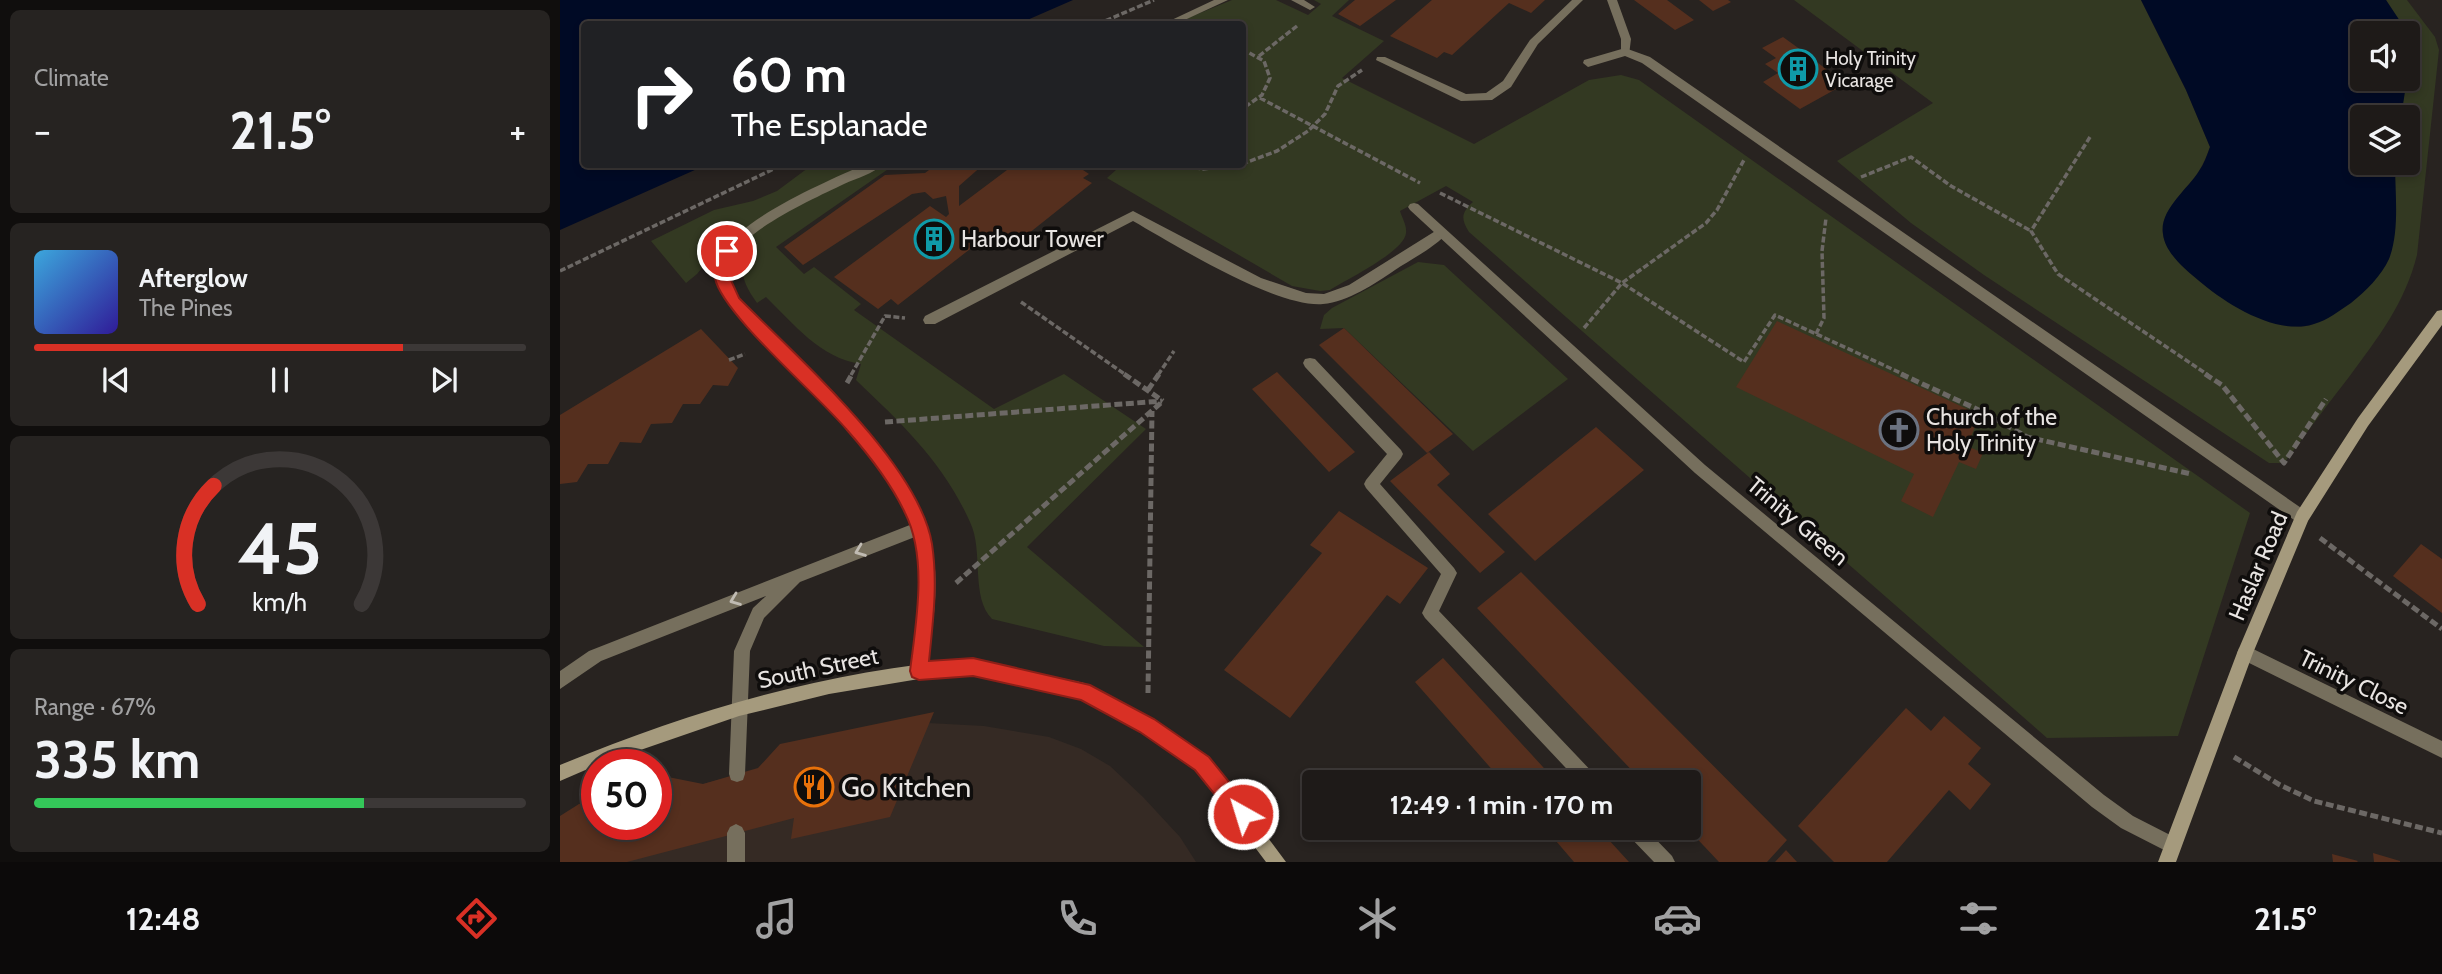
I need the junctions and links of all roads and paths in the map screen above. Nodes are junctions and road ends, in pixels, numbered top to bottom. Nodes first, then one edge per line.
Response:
1 (1151, 0) edge
2 (1223, 0) edge
3 (1296, 0) edge
4 (1578, 0) edge
5 (1612, 0) edge
6 (1310, 7) dead end
7 (1105, 21) edge
8 (1175, 21) edge
9 (1298, 25) dead end
10 (1246, 51) edge
11 (1625, 52) junction
12 (1259, 56) junction
13 (1381, 60) joint
14 (1588, 63) dead end
15 (1260, 98) junction
16 (1246, 107) edge
17 (1313, 126) junction
18 (2090, 137) dead end
19 (1756, 139) junction
20 (1246, 163) edge
21 (776, 168) edge
22 (869, 168) edge
23 (1422, 184) dead end
24 (1434, 190) dead end
25 (1831, 190) junction
26 (1414, 207) dead end
27 (2031, 231) junction
28 (1441, 233) junction
29 (560, 271) edge
30 (1622, 283) junction
31 (1000, 284) junction
32 (2442, 315) edge
33 (930, 320) joint
34 (1816, 334) junction
35 (1568, 347) junction
36 (1174, 351) dead end
37 (1310, 363) dead end
38 (1148, 390) junction
39 (2326, 399) dead end
40 (1163, 401) junction
41 (835, 405) junction
42 (1152, 411) junction
43 (852, 424) junction
44 (2204, 476) dead end
45 (2301, 520) junction
46 (920, 528) junction
47 (799, 575) junction
48 (926, 610) junction
49 (2442, 629) edge
50 (2245, 653) junction
51 (919, 671) junction
52 (560, 681) edge
53 (739, 708) junction
54 (1147, 725) junction
55 (2211, 743) junction
56 (2442, 751) edge
57 (1579, 770) edge
58 (560, 773) edge
59 (737, 774) dead end
60 (736, 833) dead end
61 (2442, 833) edge
62 (1645, 840) edge
63 (2172, 845) junction
64 (736, 862) edge
65 (1277, 862) edge
66 (1666, 862) edge
67 (2167, 862) edge

1 - 7 path
2 - 8 street
3 - 6 street
4 - 13 street
5 - 11 street
9 - 12 path
10 - 12 path
11 - 14 street
11 - 19 street
12 - 15 path
13 - 17 path
15 - 16 path
15 - 17 path
17 - 20 path
17 - 23 path
18 - 27 path
19 - 25 street
19 - 30 path
21 - 29 path
22 - 41 street
24 - 30 path
25 - 27 path
25 - 34 path
25 - 45 street
26 - 28 street, Trinity Green
27 - 39 path
28 - 31 street
28 - 35 street, Trinity Green
30 - 34 path
30 - 35 path
31 - 33 street
31 - 38 path
32 - 45 street, Haslar Road
33 - 41 path
34 - 44 path
35 - 63 street, Trinity Green
36 - 38 path
37 - 57 street
38 - 40 path
40 - 42 path
40 - 43 path
41 - 43 street
42 - 48 path
42 - 54 path
43 - 46 street
45 - 49 path
45 - 50 street, Haslar Road
46 -> 47 street
46 - 48 street
47 -> 52 street
47 - 53 street
48 - 51 street
50 - 55 street, Haslar Road
50 - 56 street, Trinity Close
51 - 53 street, South Street
51 - 54 street, South Street
53 - 58 street, South Street
53 - 59 street
54 - 65 street, South Street
55 - 61 path
55 - 63 street, Haslar Road
60 - 64 street
62 - 66 street
63 - 67 street, Haslar Road

